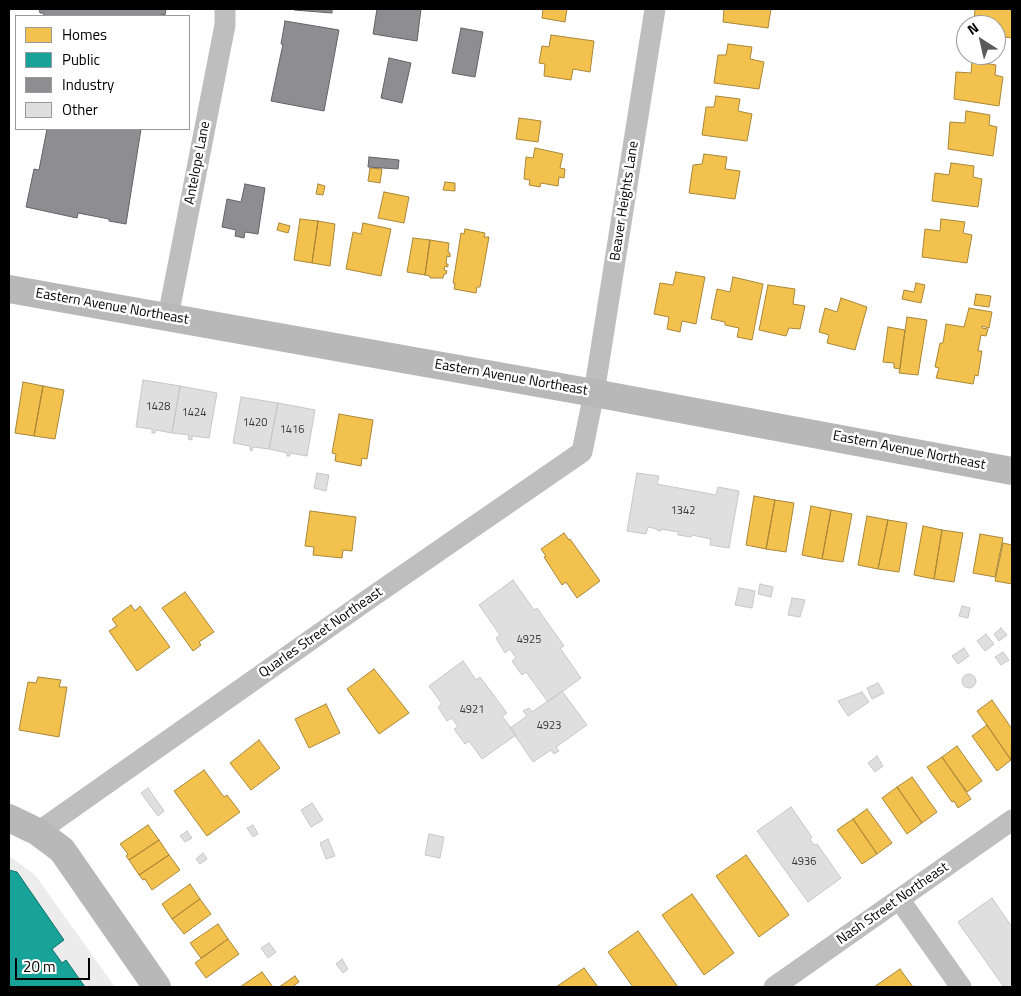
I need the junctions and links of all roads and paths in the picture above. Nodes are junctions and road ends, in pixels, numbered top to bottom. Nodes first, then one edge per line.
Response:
1 (225, 9) edge
2 (655, 9) edge
3 (9, 289) edge
4 (168, 317) junction
5 (594, 393) junction
6 (1012, 471) edge
7 (9, 818) edge
8 (1012, 820) edge
9 (38, 832) junction
10 (899, 900) junction
11 (157, 987) edge
12 (774, 987) edge
13 (961, 987) edge

1 - 4 street, Antelope Lane
2 - 5 street, Beaver Heights Lane
3 - 4 main road, Eastern Avenue Northeast
4 - 5 main road, Eastern Avenue Northeast
5 - 6 main road, Eastern Avenue Northeast
5 - 9 street, Quarles Street Northeast
7 - 9 main road
8 - 10 street, Nash Street Northeast
9 - 11 main road
10 - 12 street, Nash Street Northeast
10 - 13 street

